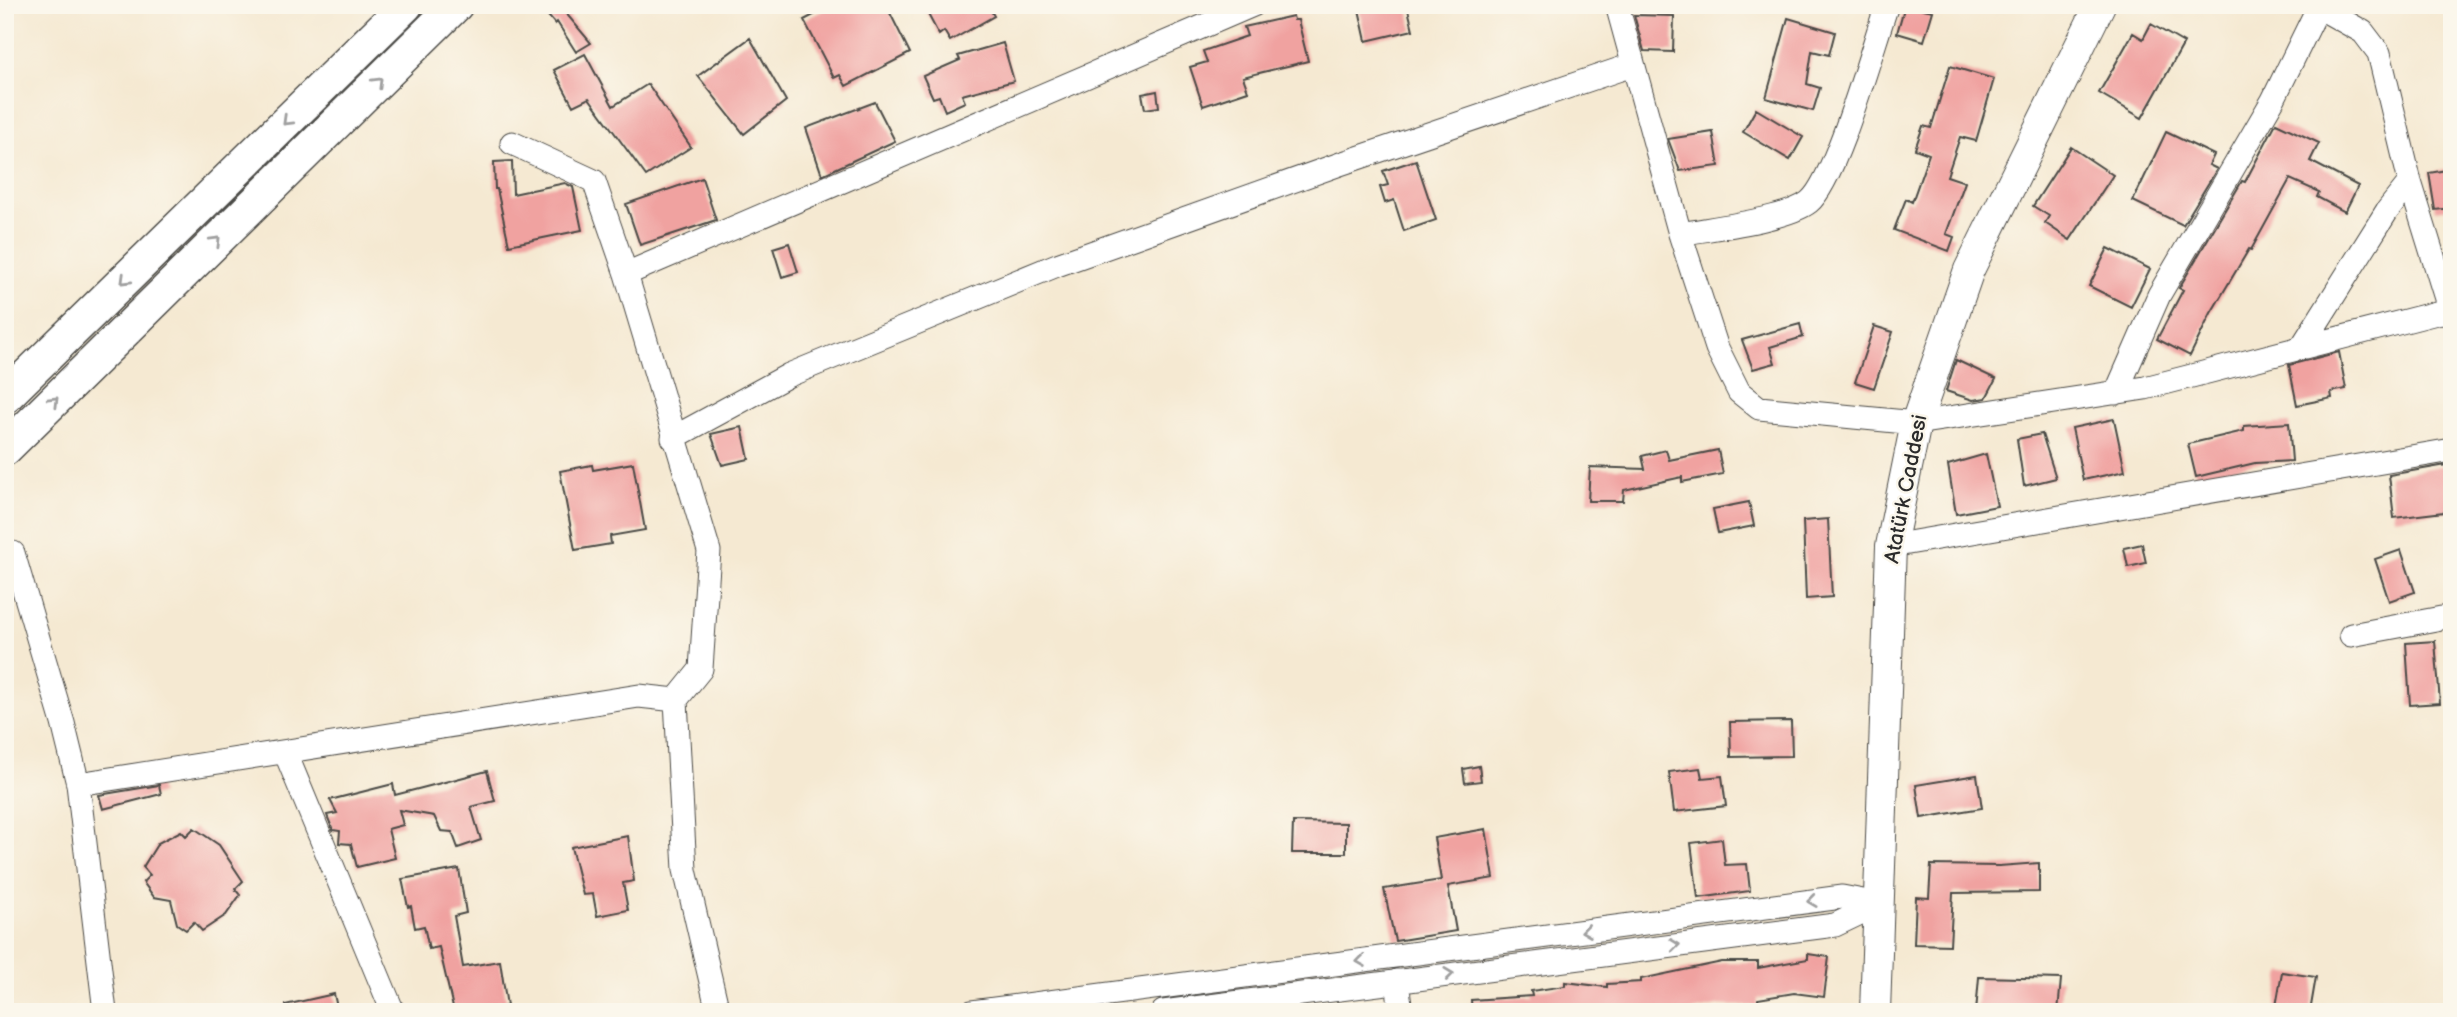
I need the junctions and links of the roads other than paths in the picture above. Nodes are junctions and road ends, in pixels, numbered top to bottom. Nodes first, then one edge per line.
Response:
1 (406, 5) edge
2 (456, 5) edge
3 (1253, 5) edge
4 (1617, 5) edge
5 (1887, 5) edge
6 (2100, 5) edge
7 (2316, 6) edge
8 (1632, 65) junction
9 (512, 143) dead end
10 (2410, 182) junction
11 (1680, 234) junction
12 (626, 274) junction
13 (2451, 312) edge
14 (2301, 348) junction
15 (2116, 393) junction
16 (5, 397) edge
17 (1916, 423) junction
18 (673, 438) junction
19 (5, 449) edge
20 (2452, 450) edge
21 (1891, 546) junction
22 (5, 559) edge
23 (2452, 616) edge
24 (2351, 635) dead end
25 (676, 700) junction
26 (286, 754) junction
27 (78, 784) junction
28 (1879, 904) junction
29 (1397, 981) junction
30 (105, 1012) edge
31 (393, 1012) edge
32 (718, 1012) edge
33 (972, 1012) edge
34 (1163, 1012) edge
35 (1401, 1012) edge
36 (1875, 1012) edge

1 -> 16 highway
19 -> 2 highway
3 - 12 street
4 - 8 street
5 - 11 street
6 - 17 main road, Atatürk Caddesi
7 - 10 street
7 - 15 street
8 - 11 street
8 - 18 street
9 - 12 street
10 - 13 street
10 - 14 street
11 - 17 street
12 - 18 street
13 - 14 street
14 - 15 street
15 - 17 street
17 - 21 main road, Atatürk Caddesi
18 - 25 street
20 - 21 street
21 - 28 main road, Atatürk Caddesi
22 - 27 street
23 - 24 street
25 - 26 street
25 - 32 street
26 - 27 street
26 - 31 street
27 - 30 street
29 -> 28 street
28 -> 33 street
28 - 36 main road, Atatürk Caddesi
29 - 34 street
29 - 35 street

